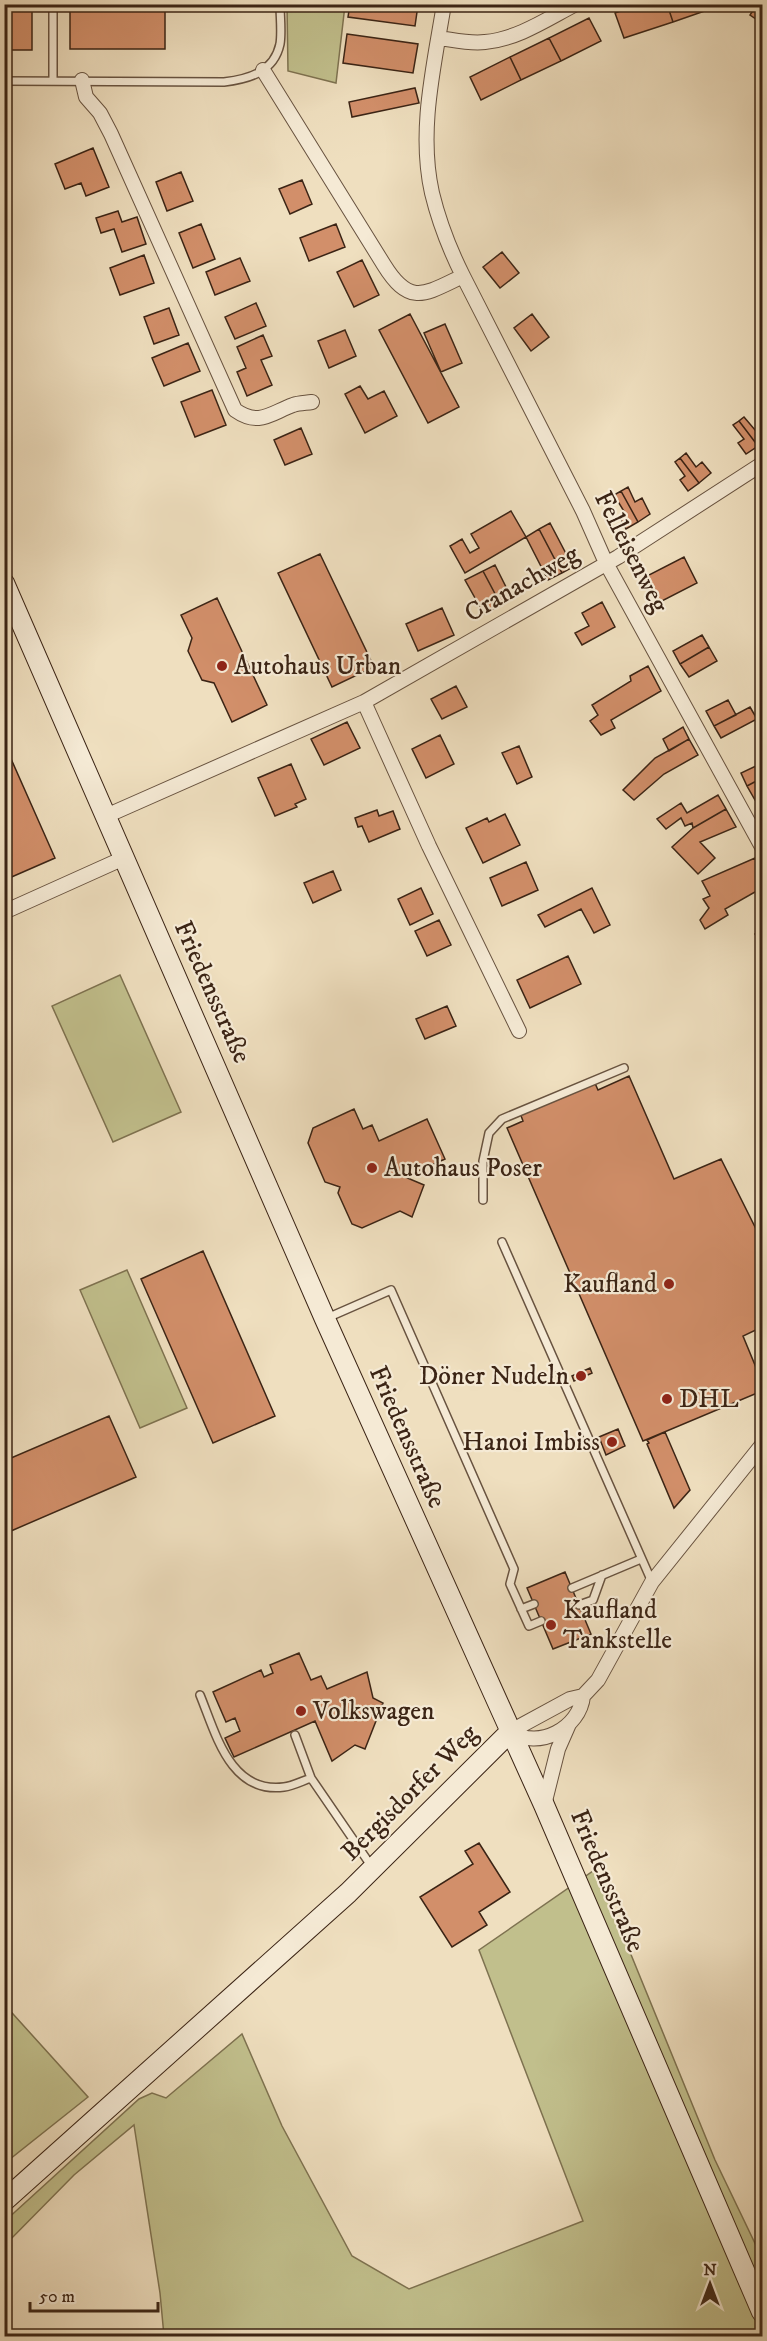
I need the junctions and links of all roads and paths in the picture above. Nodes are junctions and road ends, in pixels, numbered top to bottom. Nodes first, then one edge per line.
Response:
1 (53, 4) edge
2 (280, 4) edge
3 (444, 4) edge
4 (576, 4) edge
5 (439, 38) junction
6 (263, 70) junction
7 (53, 80) junction
8 (82, 80) junction
9 (4, 81) edge
10 (463, 276) junction
11 (312, 402) dead end
12 (762, 464) edge
13 (606, 563) junction
14 (4, 583) edge
15 (364, 702) junction
16 (106, 816) junction
17 (762, 846) edge
18 (124, 858) junction
19 (4, 912) edge
20 (519, 1031) dead end
21 (624, 1068) dead end
22 (483, 1200) dead end
23 (502, 1242) dead end
24 (325, 1319) junction
25 (762, 1445) edge
26 (641, 1559) junction
27 (602, 1575) junction
28 (652, 1582) junction
29 (572, 1588) dead end
30 (534, 1604) dead end
31 (579, 1605) dead end
32 (521, 1610) junction
33 (541, 1621) dead end
34 (200, 1695) dead end
35 (583, 1696) junction
36 (569, 1724) junction
37 (511, 1731) junction
38 (295, 1735) dead end
39 (310, 1778) junction
40 (544, 1805) junction
41 (373, 1869) junction
42 (4, 2201) edge
43 (762, 2312) edge

1 - 7 lane
2 - 6 lane
3 - 5 street, Felleisenweg
4 - 5 street
5 - 10 street, Felleisenweg
6 - 8 lane
6 - 10 street
7 - 8 lane
7 - 9 lane
8 - 11 street
10 - 13 street, Felleisenweg
12 - 13 street, Cranachweg
13 - 15 street, Cranachweg
13 - 17 street, Felleisenweg
14 - 16 street, Friedensstraße
15 - 16 street, Cranachweg
15 - 20 street
16 - 18 street, Friedensstraße
18 - 19 street
18 - 24 street, Friedensstraße
21 - 22 lane
23 - 26 lane
24 - 32 lane
24 - 37 street, Friedensstraße
25 - 28 street
26 - 27 lane
26 - 28 lane
27 - 29 lane
27 - 31 lane
28 - 35 street
30 - 32 lane
32 - 33 lane
34 - 39 lane
35 - 36 street
35 - 37 street
36 - 37 street
36 - 40 street
37 - 40 street, Friedensstraße
37 - 41 street, Bergisdorfer Weg
38 - 39 lane
39 - 41 lane
40 - 43 street, Friedensstraße
41 - 42 street, Bergisdorfer Weg

